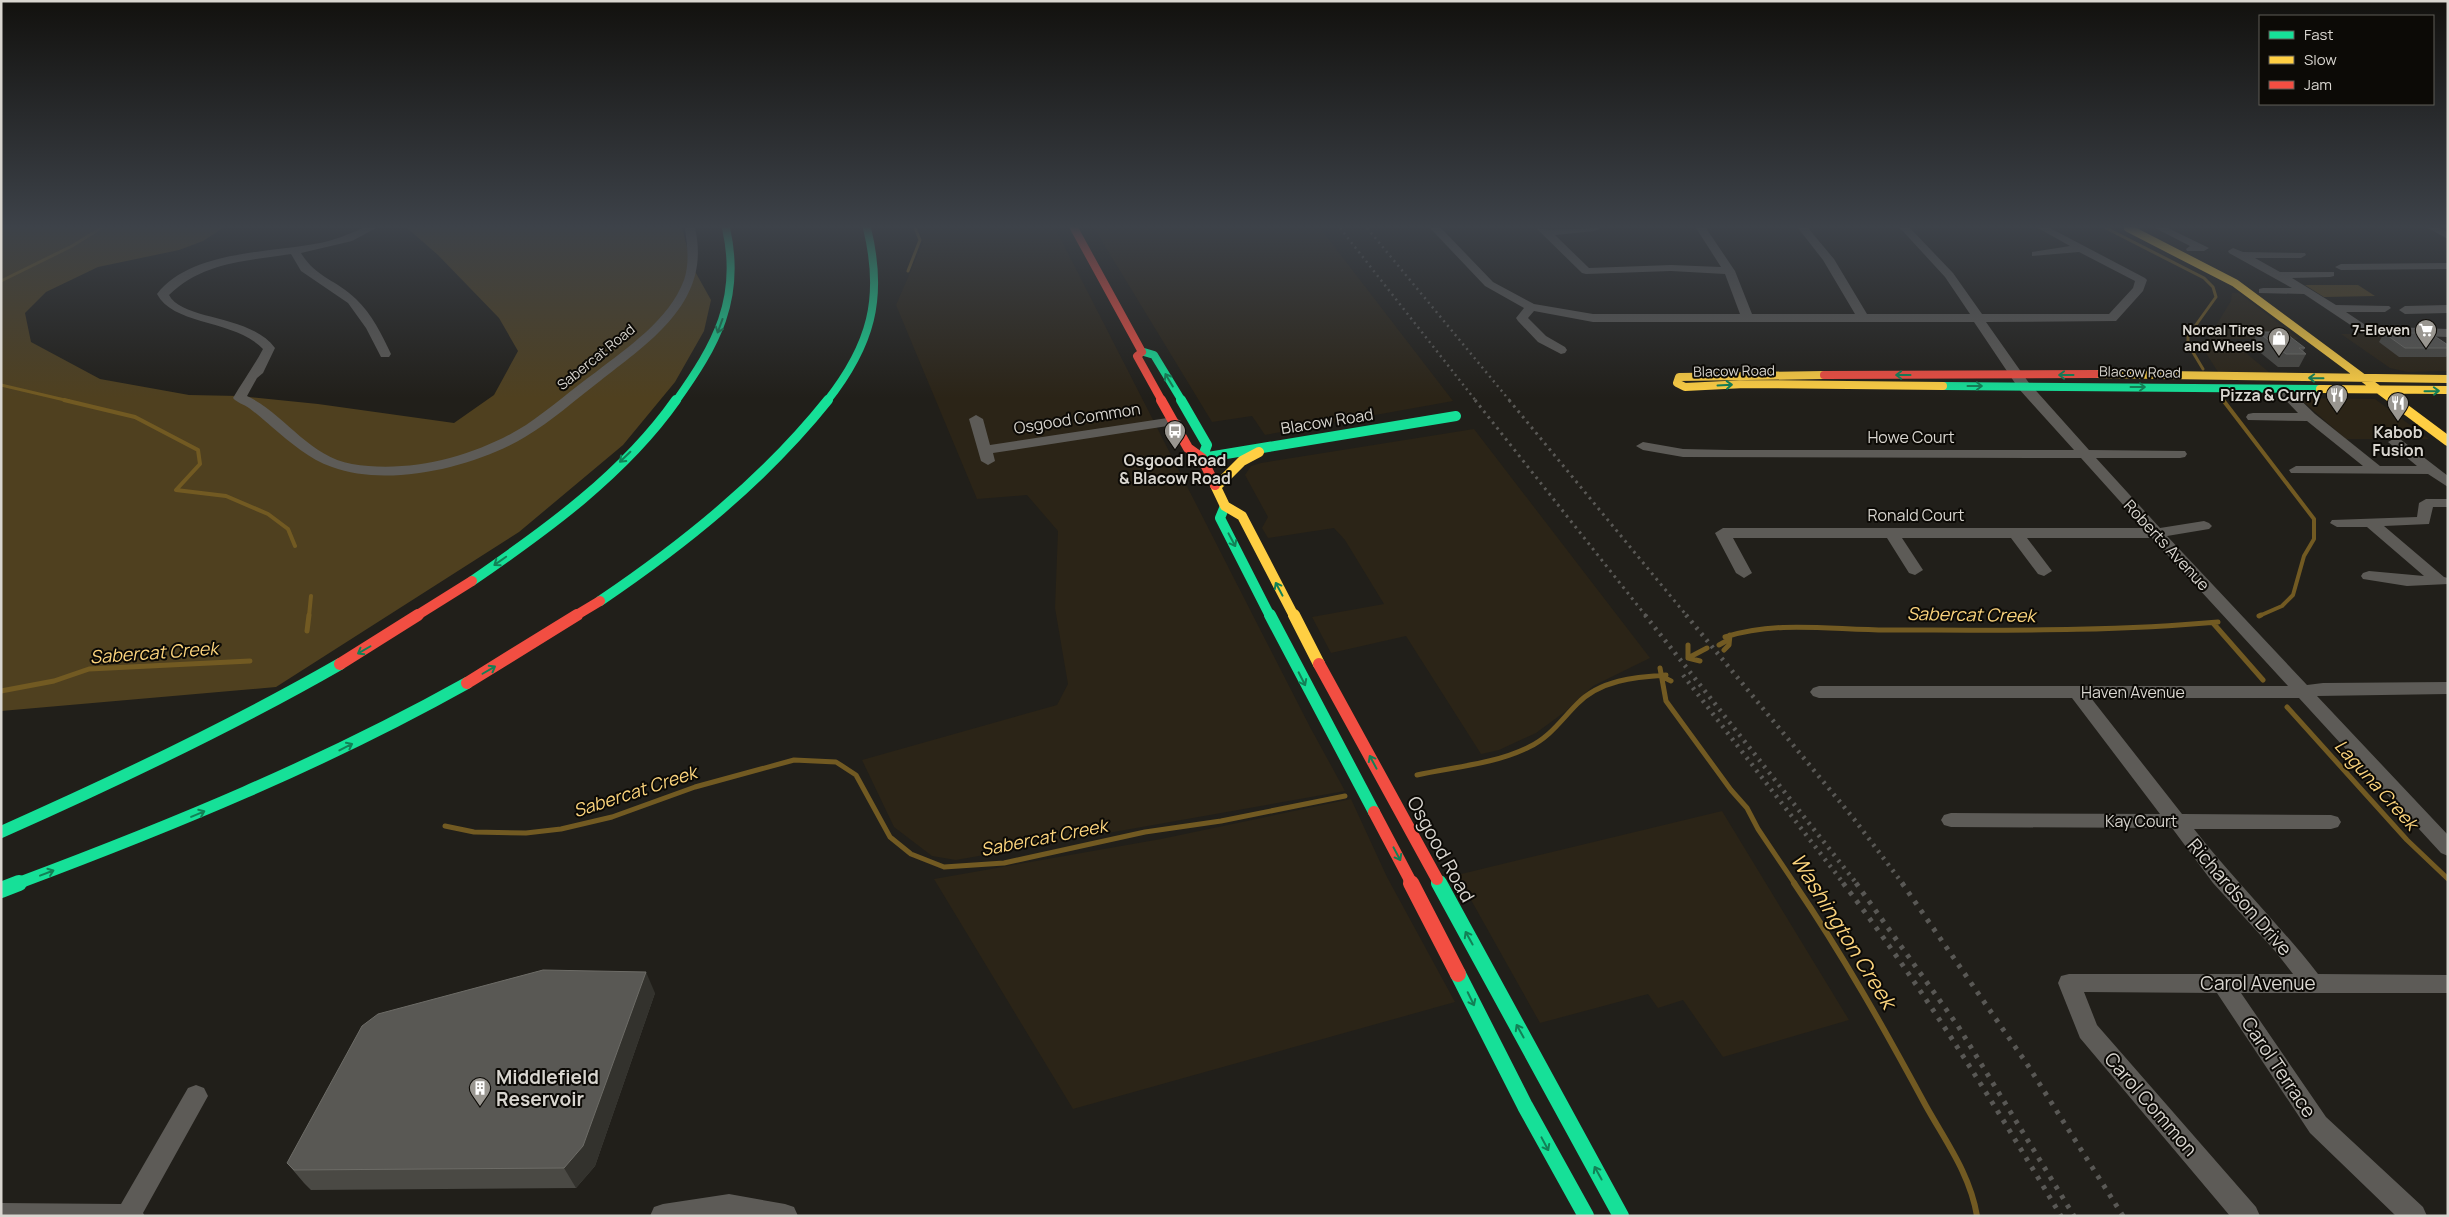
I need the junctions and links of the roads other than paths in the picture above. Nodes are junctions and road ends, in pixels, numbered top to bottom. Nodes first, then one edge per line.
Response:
1 (170, 285) edge
2 (327, 285) edge
3 (686, 285) edge
4 (732, 285) edge
5 (876, 285) edge
6 (1105, 285) edge
7 (1490, 285) edge
8 (1734, 285) edge
9 (1844, 285) edge
10 (1956, 285) edge
11 (2140, 285) edge
12 (2237, 285) edge
13 (2252, 285) edge
14 (2296, 285) edge
15 (2263, 291) junction
16 (2307, 291) junction
17 (1531, 307) junction
18 (2385, 308) dead end
19 (2333, 309) junction
20 (2448, 309) edge
21 (2405, 310) dead end
22 (1747, 317) junction
23 (1863, 318) junction
24 (1977, 318) junction
25 (2312, 326) dead end
26 (2448, 333) edge
27 (1561, 350) dead end
28 (1142, 352) junction
29 (385, 354) dead end
30 (2368, 365) dead end
31 (2448, 378) edge
32 (2365, 379) junction
33 (2388, 379) junction
34 (2019, 381) junction
35 (2282, 390) junction
36 (2448, 390) edge
37 (2380, 391) junction
38 (2403, 391) junction
39 (2419, 402) dead end
40 (1456, 416) dead end
41 (2310, 416) junction
42 (2253, 417) dead end
43 (976, 419) dead end
44 (1174, 421) junction
45 (1202, 436) junction
46 (2448, 441) edge
47 (2395, 442) dead end
48 (1643, 446) dead end
49 (1269, 447) junction
50 (2084, 454) junction
51 (2180, 454) dead end
52 (1202, 458) junction
53 (2296, 470) dead end
54 (2377, 470) junction
55 (2432, 470) junction
56 (2448, 483) edge
57 (1216, 487) junction
58 (2448, 503) edge
59 (1225, 506) junction
60 (2370, 522) junction
61 (2337, 523) dead end
62 (2204, 526) dead end
63 (2015, 532) junction
64 (1892, 533) junction
65 (2156, 533) junction
66 (1915, 570) dead end
67 (2044, 570) dead end
68 (1744, 573) dead end
69 (2369, 576) dead end
70 (2443, 581) edge
71 (1262, 598) junction
72 (1305, 637) junction
73 (2448, 688) edge
74 (1819, 692) dead end
75 (2077, 692) junction
76 (2303, 692) junction
77 (1387, 788) junction
78 (1364, 793) junction
79 (1950, 820) dead end
80 (2175, 820) junction
81 (2331, 822) dead end
82 (1, 832) edge
83 (2441, 833) edge
84 (2448, 848) edge
85 (1414, 885) junction
86 (1440, 886) junction
87 (1, 890) edge
88 (2068, 983) joint
89 (2312, 983) junction
90 (2223, 984) junction
91 (2448, 984) edge
92 (196, 1096) dead end
93 (130, 1215) edge
94 (1, 1216) edge
95 (663, 1216) edge
96 (785, 1216) edge
97 (1586, 1216) edge
98 (1621, 1216) edge
99 (2247, 1216) edge
100 (2414, 1216) edge

1 - 3 street, Sabercat Road
2 - 29 street
4 -> 82 main road
87 -> 5 main road
6 - 28 main road, Osgood Road
7 - 17 street
8 - 22 street
9 - 23 street
10 - 24 street, Roberts Avenue
11 - 24 street
12 - 32 main road
13 - 15 main road
14 - 16 street
15 - 16 street
15 - 25 main road
16 - 19 street
17 - 22 street
17 - 27 street
18 - 19 street
19 - 26 street
20 - 21 street
22 - 23 street
23 - 24 street
24 - 34 street, Roberts Avenue
28 - 44 main road, Osgood Road
45 -> 28 main road, Osgood Road
30 - 33 main road
31 - 33 main road, Blacow Road
32 - 33 main road, Blacow Road
32 -> 34 main road, Blacow Road
32 - 37 main road
33 - 38 main road
34 -> 34 main road, Blacow Road
34 -> 35 main road, Blacow Road
34 - 50 street, Roberts Avenue
35 - 37 main road, Blacow Road
35 - 41 street
38 -> 36 main road, Blacow Road
37 - 38 main road, Blacow Road
37 - 46 main road
38 - 39 main road
40 - 49 main road, Blacow Road
41 - 42 street
41 - 54 street
43 - 44 street, Osgood Common
44 - 52 main road, Osgood Road
45 - 49 main road
45 - 52 main road, Osgood Road
47 - 55 street
48 - 50 street, Howe Court
49 - 52 main road, Blacow Road
49 - 57 main road
50 - 51 street, Howe Court
50 - 65 street, Roberts Avenue
52 - 57 main road, Osgood Road
53 - 54 street
54 - 55 street
55 - 56 street
57 - 59 main road, Osgood Road
58 - 60 street
59 -> 71 main road, Osgood Road
72 -> 59 main road, Osgood Road
60 - 61 street
60 - 70 street
62 - 65 street, Ronald Court
63 - 64 street, Ronald Court
63 - 65 street, Ronald Court
63 - 67 street
64 - 66 street
64 - 68 street, Ronald Court
65 - 76 street, Roberts Avenue
69 - 70 street
71 - 72 main road
71 -> 78 main road, Osgood Road
77 -> 72 main road, Osgood Road
73 - 76 street, Haven Avenue
74 - 75 street, Haven Avenue
75 - 76 street, Haven Avenue
75 - 80 street, Richardson Drive
76 - 83 street, Roberts Avenue
77 - 78 main road
77 - 86 main road, Osgood Road
78 -> 85 main road, Osgood Road
79 - 80 street, Kay Court
80 - 81 street, Kay Court
80 - 89 street, Richardson Drive
83 - 84 street, Roberts Avenue
85 - 86 main road
85 -> 97 main road, Osgood Road
98 -> 86 main road, Osgood Road
88 - 90 street, Carol Avenue
88 - 99 street, Carol Common
89 - 90 street, Carol Avenue
89 - 91 street, Carol Avenue
90 - 100 street, Carol Terrace
92 - 93 street
93 - 94 street
95 - 96 street

